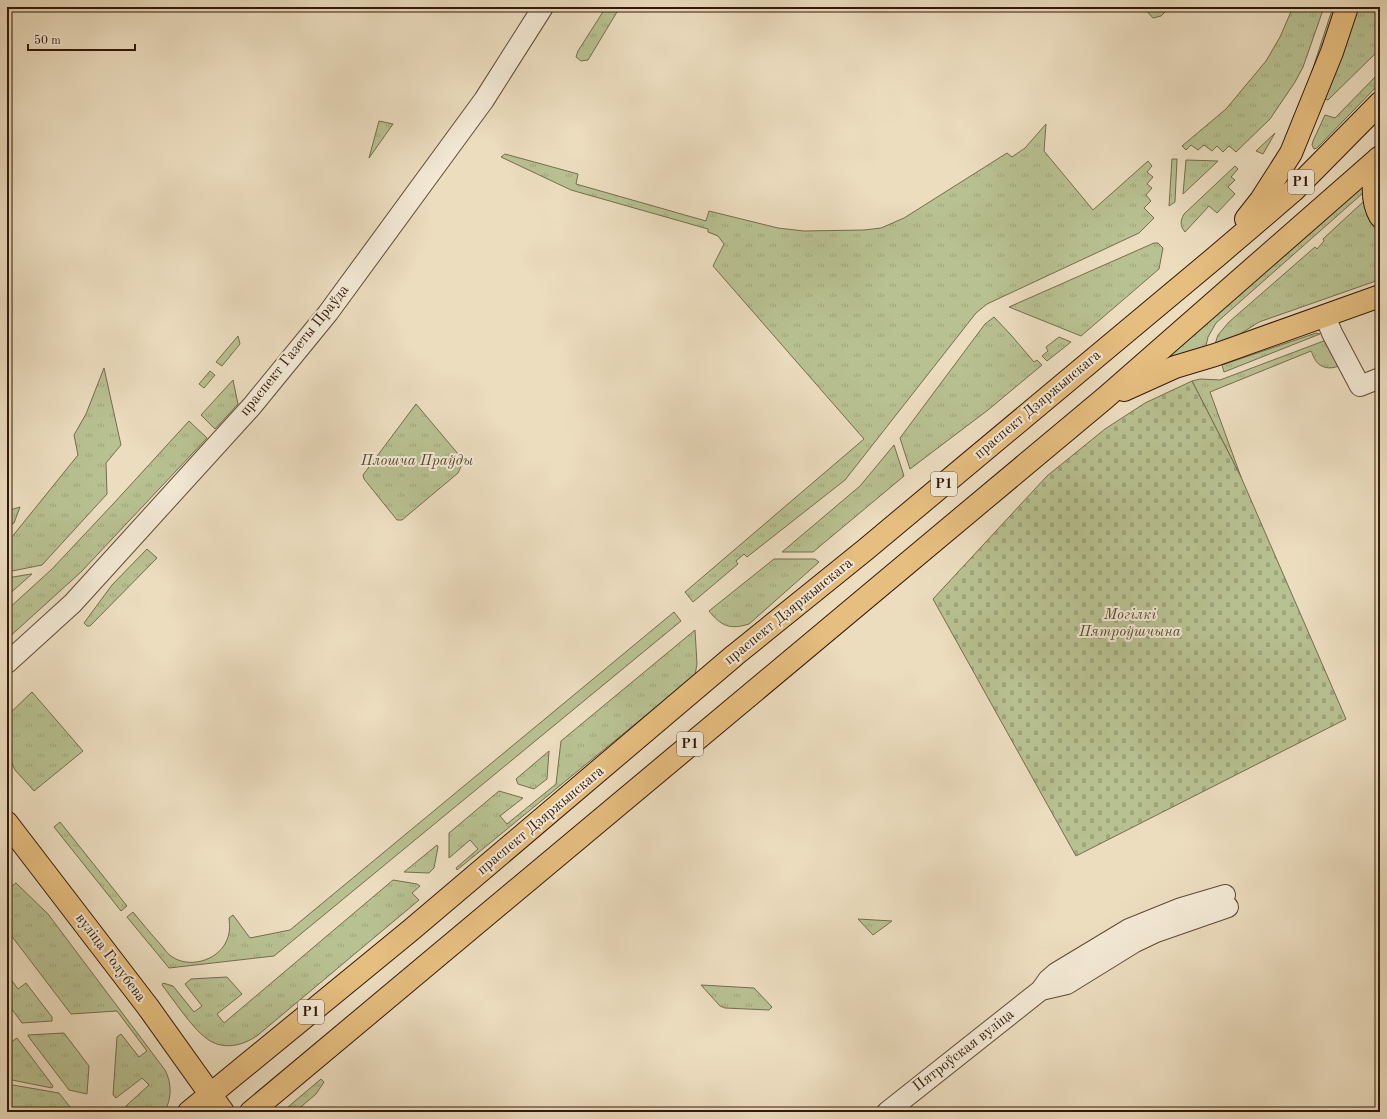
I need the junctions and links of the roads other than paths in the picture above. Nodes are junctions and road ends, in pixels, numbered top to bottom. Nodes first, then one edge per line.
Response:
1 (543, 7) edge
2 (1347, 7) edge
3 (1380, 104) edge
4 (1379, 158) edge
5 (1380, 216) edge
6 (1217, 256) junction
7 (1380, 296) edge
8 (1325, 316) junction
9 (1380, 378) edge
10 (1104, 398) junction
11 (7, 663) edge
12 (7, 824) edge
13 (1219, 903) dead end
14 (211, 1094) junction
15 (189, 1112) edge
16 (223, 1112) edge
17 (251, 1112) edge
18 (887, 1112) edge

1 - 11 street, праспект Газеты Праўда
2 - 6 main road
3 - 6 main road, праспект Дзяржынскага / Р1
4 - 5 main road
4 - 10 main road
6 - 14 main road, праспект Дзяржынскага / Р1
7 - 8 main road, Р1
8 - 9 street
8 - 10 main road, Р1
10 - 17 main road, Р1
12 - 14 main road, вуліца Голубева
13 - 18 street, Пятроўская вуліца
14 - 15 main road, праспект Дзяржынскага / Р1
14 - 16 main road, вуліца Голубева

